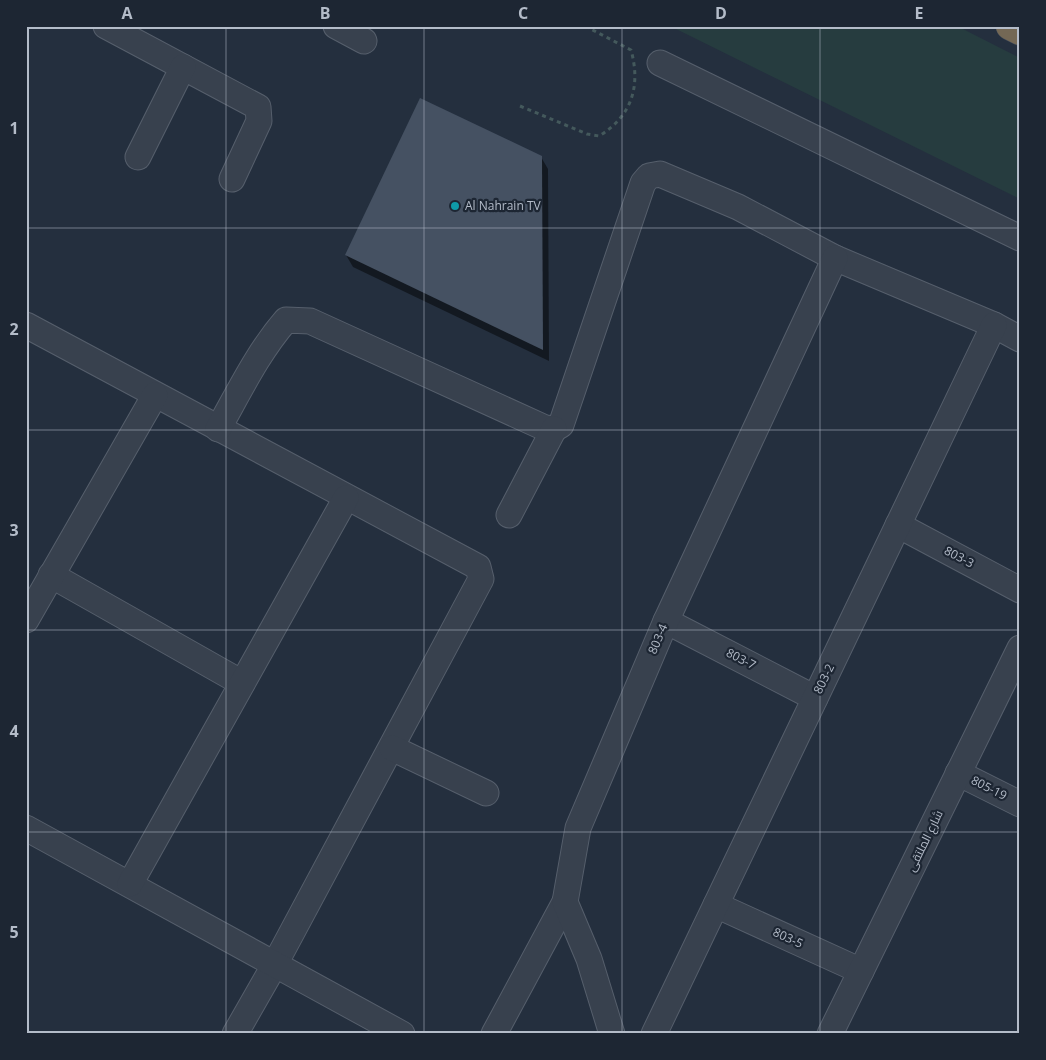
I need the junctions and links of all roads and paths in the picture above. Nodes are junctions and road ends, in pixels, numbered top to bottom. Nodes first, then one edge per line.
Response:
1 (106, 26) edge
2 (336, 26) edge
3 (585, 26) edge
4 (1010, 26) edge
5 (1020, 31) edge
6 (364, 41) dead end
7 (660, 63) dead end
8 (183, 67) junction
9 (520, 106) dead end
10 (138, 157) dead end
11 (232, 179) dead end
12 (1020, 238) edge
13 (835, 258) junction
14 (26, 325) edge
15 (994, 325) junction
16 (1020, 339) edge
17 (155, 394) junction
18 (218, 428) junction
19 (554, 429) junction
20 (346, 498) junction
21 (509, 515) dead end
22 (898, 525) junction
23 (51, 575) junction
24 (1020, 590) edge
25 (26, 620) edge
26 (666, 621) junction
27 (1020, 648) edge
28 (242, 683) junction
29 (816, 698) junction
30 (392, 748) junction
31 (958, 773) junction
32 (486, 793) dead end
33 (1020, 804) edge
34 (26, 828) edge
35 (130, 884) junction
36 (565, 902) junction
37 (716, 904) junction
38 (276, 964) junction
39 (861, 971) junction
40 (235, 1034) edge
41 (402, 1034) edge
42 (494, 1034) edge
43 (612, 1034) edge
44 (654, 1034) edge
45 (830, 1034) edge

1 - 8 street
2 - 6 street
3 - 9 path
4 - 5 highway
7 - 12 street
8 - 10 street
8 - 11 street
13 - 15 street
13 - 19 street
13 - 26 street, 803-4
14 - 17 street
15 - 16 street
15 - 22 street, 803-2
17 - 18 street
17 - 23 street
18 - 19 street
18 - 20 street
19 - 21 street
20 - 28 street
20 - 30 street
22 - 24 street, 803-3
22 - 29 street, 803-2
23 - 25 street
23 - 28 street
26 - 29 street, 803-7
26 - 36 street, 803-4
27 - 31 street, شارع الملتقى
28 - 35 street
29 - 37 street, 803-2
30 - 32 street
30 - 38 street
31 - 33 street, 805-19
31 - 39 street, شارع الملتقى
34 - 35 street
35 - 38 street
36 - 42 street
36 - 43 street
37 - 39 street, 803-5
37 - 44 street, 803-2
38 - 40 street
38 - 41 street
39 - 45 street, شارع الملتقى

